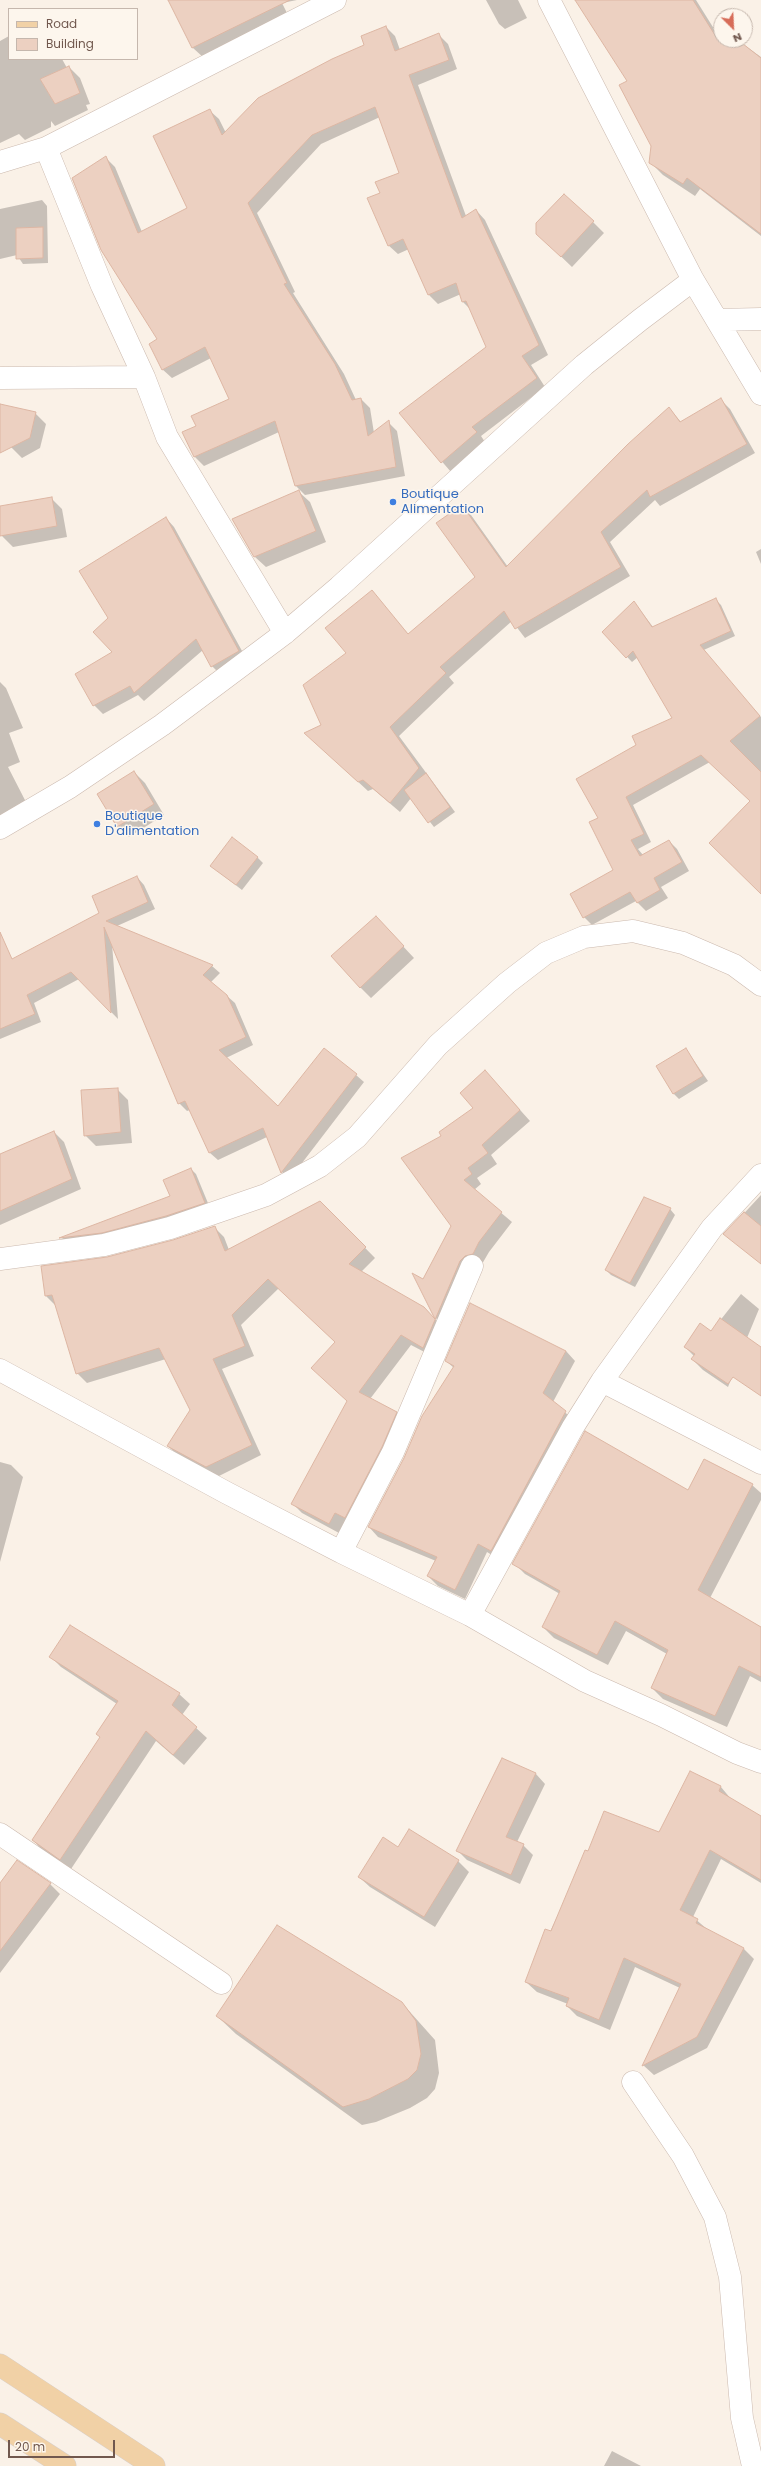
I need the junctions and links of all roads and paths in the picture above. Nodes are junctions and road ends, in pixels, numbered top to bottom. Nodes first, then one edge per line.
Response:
1 (335, 0) edge
2 (549, 0) edge
3 (46, 148) junction
4 (0, 162) edge
5 (694, 280) junction
6 (761, 319) edge
7 (717, 320) junction
8 (144, 377) junction
9 (0, 378) edge
10 (761, 394) edge
11 (285, 633) junction
12 (0, 828) edge
13 (761, 985) edge
14 (761, 1176) edge
15 (0, 1259) edge
16 (472, 1266) dead end
17 (0, 1370) edge
18 (602, 1381) junction
19 (761, 1463) edge
20 (340, 1552) junction
21 (470, 1615) junction
22 (761, 1762) edge
23 (0, 1834) edge
24 (221, 1983) dead end
25 (633, 2082) dead end
26 (0, 2365) edge
27 (0, 2424) edge
28 (65, 2466) edge
29 (154, 2466) edge
30 (753, 2466) edge

1 - 3 street
2 - 5 street
3 - 4 street
3 - 8 street
5 - 7 street
5 - 11 street
6 - 7 street
7 - 10 street
8 - 9 street
8 - 11 street
11 - 12 street
13 - 15 street
14 - 18 street
16 - 20 street
17 - 20 street
18 - 19 street
18 - 21 street
20 - 21 street
21 - 22 street
23 - 24 street
25 - 30 street
26 - 29 main road
27 - 28 main road

